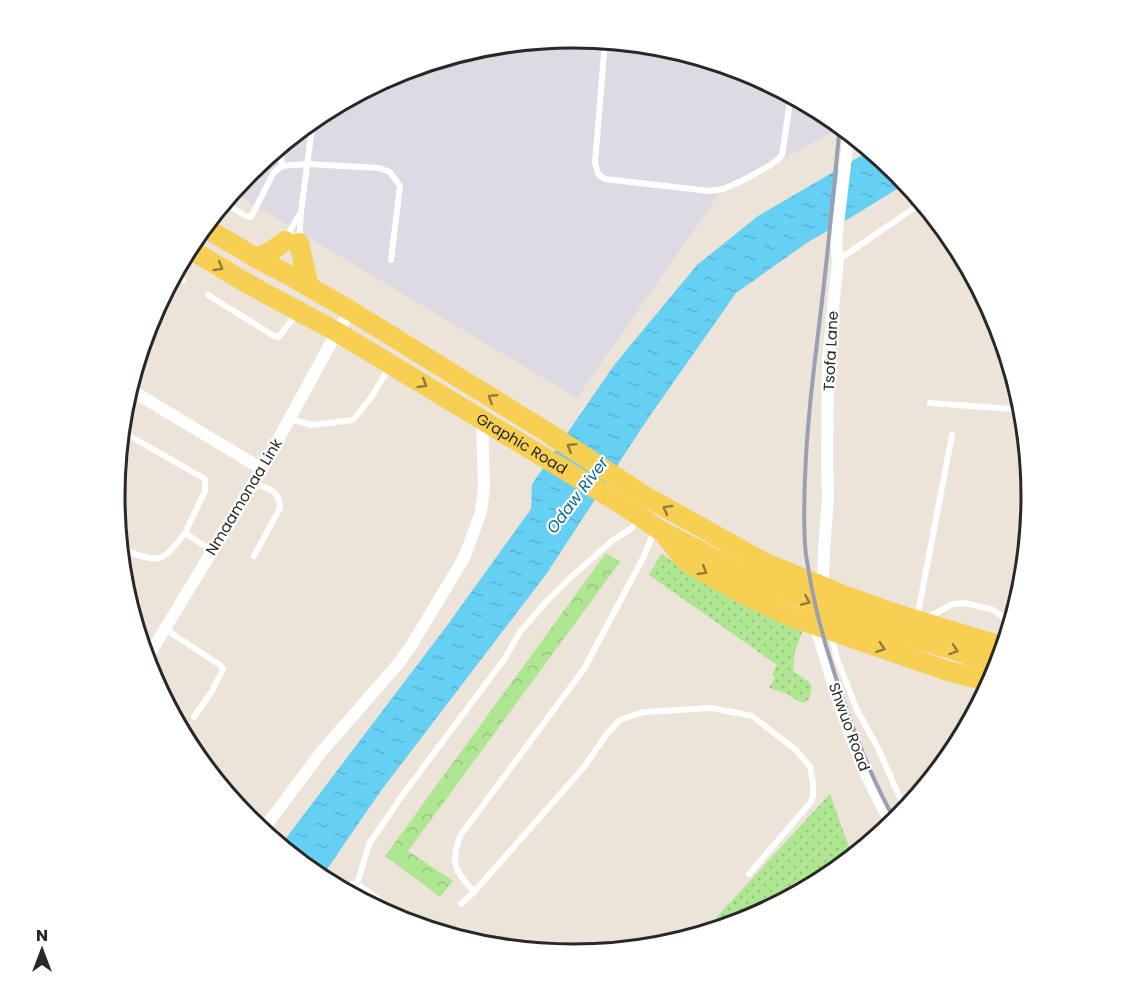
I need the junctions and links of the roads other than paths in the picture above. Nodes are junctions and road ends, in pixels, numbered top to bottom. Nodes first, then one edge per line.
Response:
1 (604, 49) edge
2 (790, 104) edge
3 (311, 134) edge
4 (847, 142) edge
5 (281, 157) edge
6 (307, 164) junction
7 (282, 165) junction
8 (231, 207) edge
9 (915, 207) edge
10 (301, 212) junction
11 (211, 233) edge
12 (292, 242) junction
13 (198, 251) edge
14 (838, 260) junction
15 (391, 261) dead end
16 (257, 271) junction
17 (286, 279) junction
18 (309, 287) junction
19 (208, 295) dead end
20 (298, 311) junction
21 (351, 311) junction
22 (337, 332) junction
23 (392, 365) junction
24 (138, 394) edge
25 (930, 403) dead end
26 (1013, 409) edge
27 (289, 419) junction
28 (482, 419) junction
29 (129, 435) edge
30 (952, 435) dead end
31 (262, 469) junction
32 (253, 482) junction
33 (646, 520) junction
34 (701, 528) junction
35 (185, 533) junction
36 (212, 551) junction
37 (129, 552) edge
38 (254, 556) dead end
39 (823, 578) junction
40 (924, 614) junction
41 (1004, 619) edge
42 (882, 620) junction
43 (165, 628) junction
44 (823, 628) junction
45 (999, 635) edge
46 (996, 645) edge
47 (153, 649) edge
48 (989, 662) edge
49 (982, 679) edge
50 (194, 717) dead end
51 (902, 800) edge
52 (887, 816) edge
53 (268, 823) edge
54 (749, 874) dead end
55 (357, 884) junction
56 (351, 885) edge
57 (474, 892) junction
58 (378, 899) edge
59 (461, 904) dead end

1 - 2 lane
3 - 6 lane
4 - 14 street, Tsofa Lane
5 - 7 lane
6 - 7 lane
6 - 10 lane
6 - 15 lane
7 - 8 lane
9 - 14 lane
10 - 12 lane
10 - 12 lane
11 - 16 main road, Graphic Road
12 - 16 main road
12 - 17 lane
12 - 18 main road
13 -> 16 main road, Graphic Road
14 - 39 street, Tsofa Lane
16 - 17 main road, Graphic Road
16 - 17 main road, Graphic Road
17 - 18 main road, Graphic Road
17 - 20 main road, Graphic Road
18 - 21 main road, Graphic Road
19 - 20 lane
20 - 22 main road, Graphic Road
21 - 22 street, Nmaamonaa Link
34 -> 21 main road, Graphic Road
22 - 23 main road, Graphic Road
22 - 27 street, Nmaamonaa Link
23 - 27 lane
23 -> 28 main road, Graphic Road
24 - 31 street
25 - 26 lane
27 - 31 street, Nmaamonaa Link
28 - 33 main road, Graphic Road
28 - 53 street
29 - 35 lane
30 - 40 lane
31 - 32 street, Nmaamonaa Link
32 - 36 street, Nmaamonaa Link
32 - 38 lane
33 -> 42 main road, Graphic Road
33 -> 44 main road
33 - 55 lane
33 - 57 lane
34 - 39 main road
34 - 42 main road, Graphic Road
35 - 36 lane
35 - 37 lane
36 - 43 street, Nmaamonaa Link
39 - 40 main road
40 - 41 lane
40 - 45 main road
42 - 46 main road, Graphic Road
42 -> 48 main road, Graphic Road
43 - 47 street, Nmaamonaa Link
43 - 50 lane
44 -> 49 main road
44 - 51 lane
44 - 52 street, Shwuo Road
54 - 57 lane
55 - 56 lane
55 - 58 lane
57 - 59 lane

